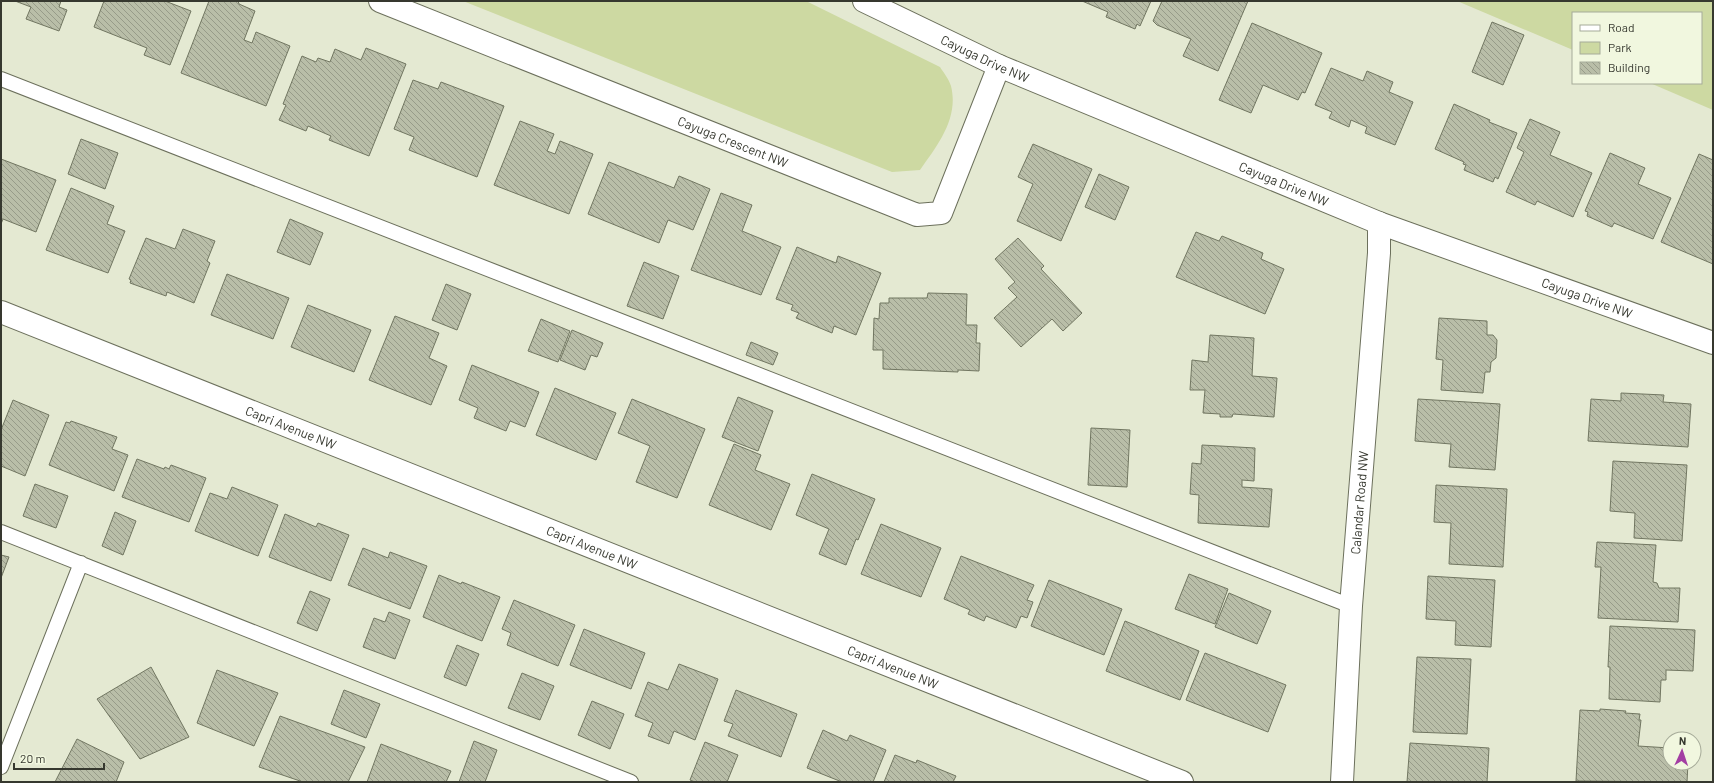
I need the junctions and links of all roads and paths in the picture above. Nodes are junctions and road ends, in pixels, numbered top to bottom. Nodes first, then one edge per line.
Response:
1 (380, 1) edge
2 (864, 1) edge
3 (999, 66) junction
4 (1, 79) edge
5 (1379, 223) junction
6 (1, 312) edge
7 (1713, 343) edge
8 (1, 532) edge
9 (81, 563) junction
10 (1350, 606) junction
11 (1, 766) edge
12 (631, 782) edge
13 (1182, 782) edge
14 (1342, 782) edge

1 - 3 street, Cayuga Crescent NW
2 - 3 street, Cayuga Drive NW
3 - 5 street, Cayuga Drive NW
4 - 10 lane
5 - 7 street, Cayuga Drive NW
5 - 10 street, Calandar Road NW
6 - 13 street, Capri Avenue NW
8 - 9 lane
9 - 11 lane
9 - 12 lane
10 - 14 street, Calandar Road NW

